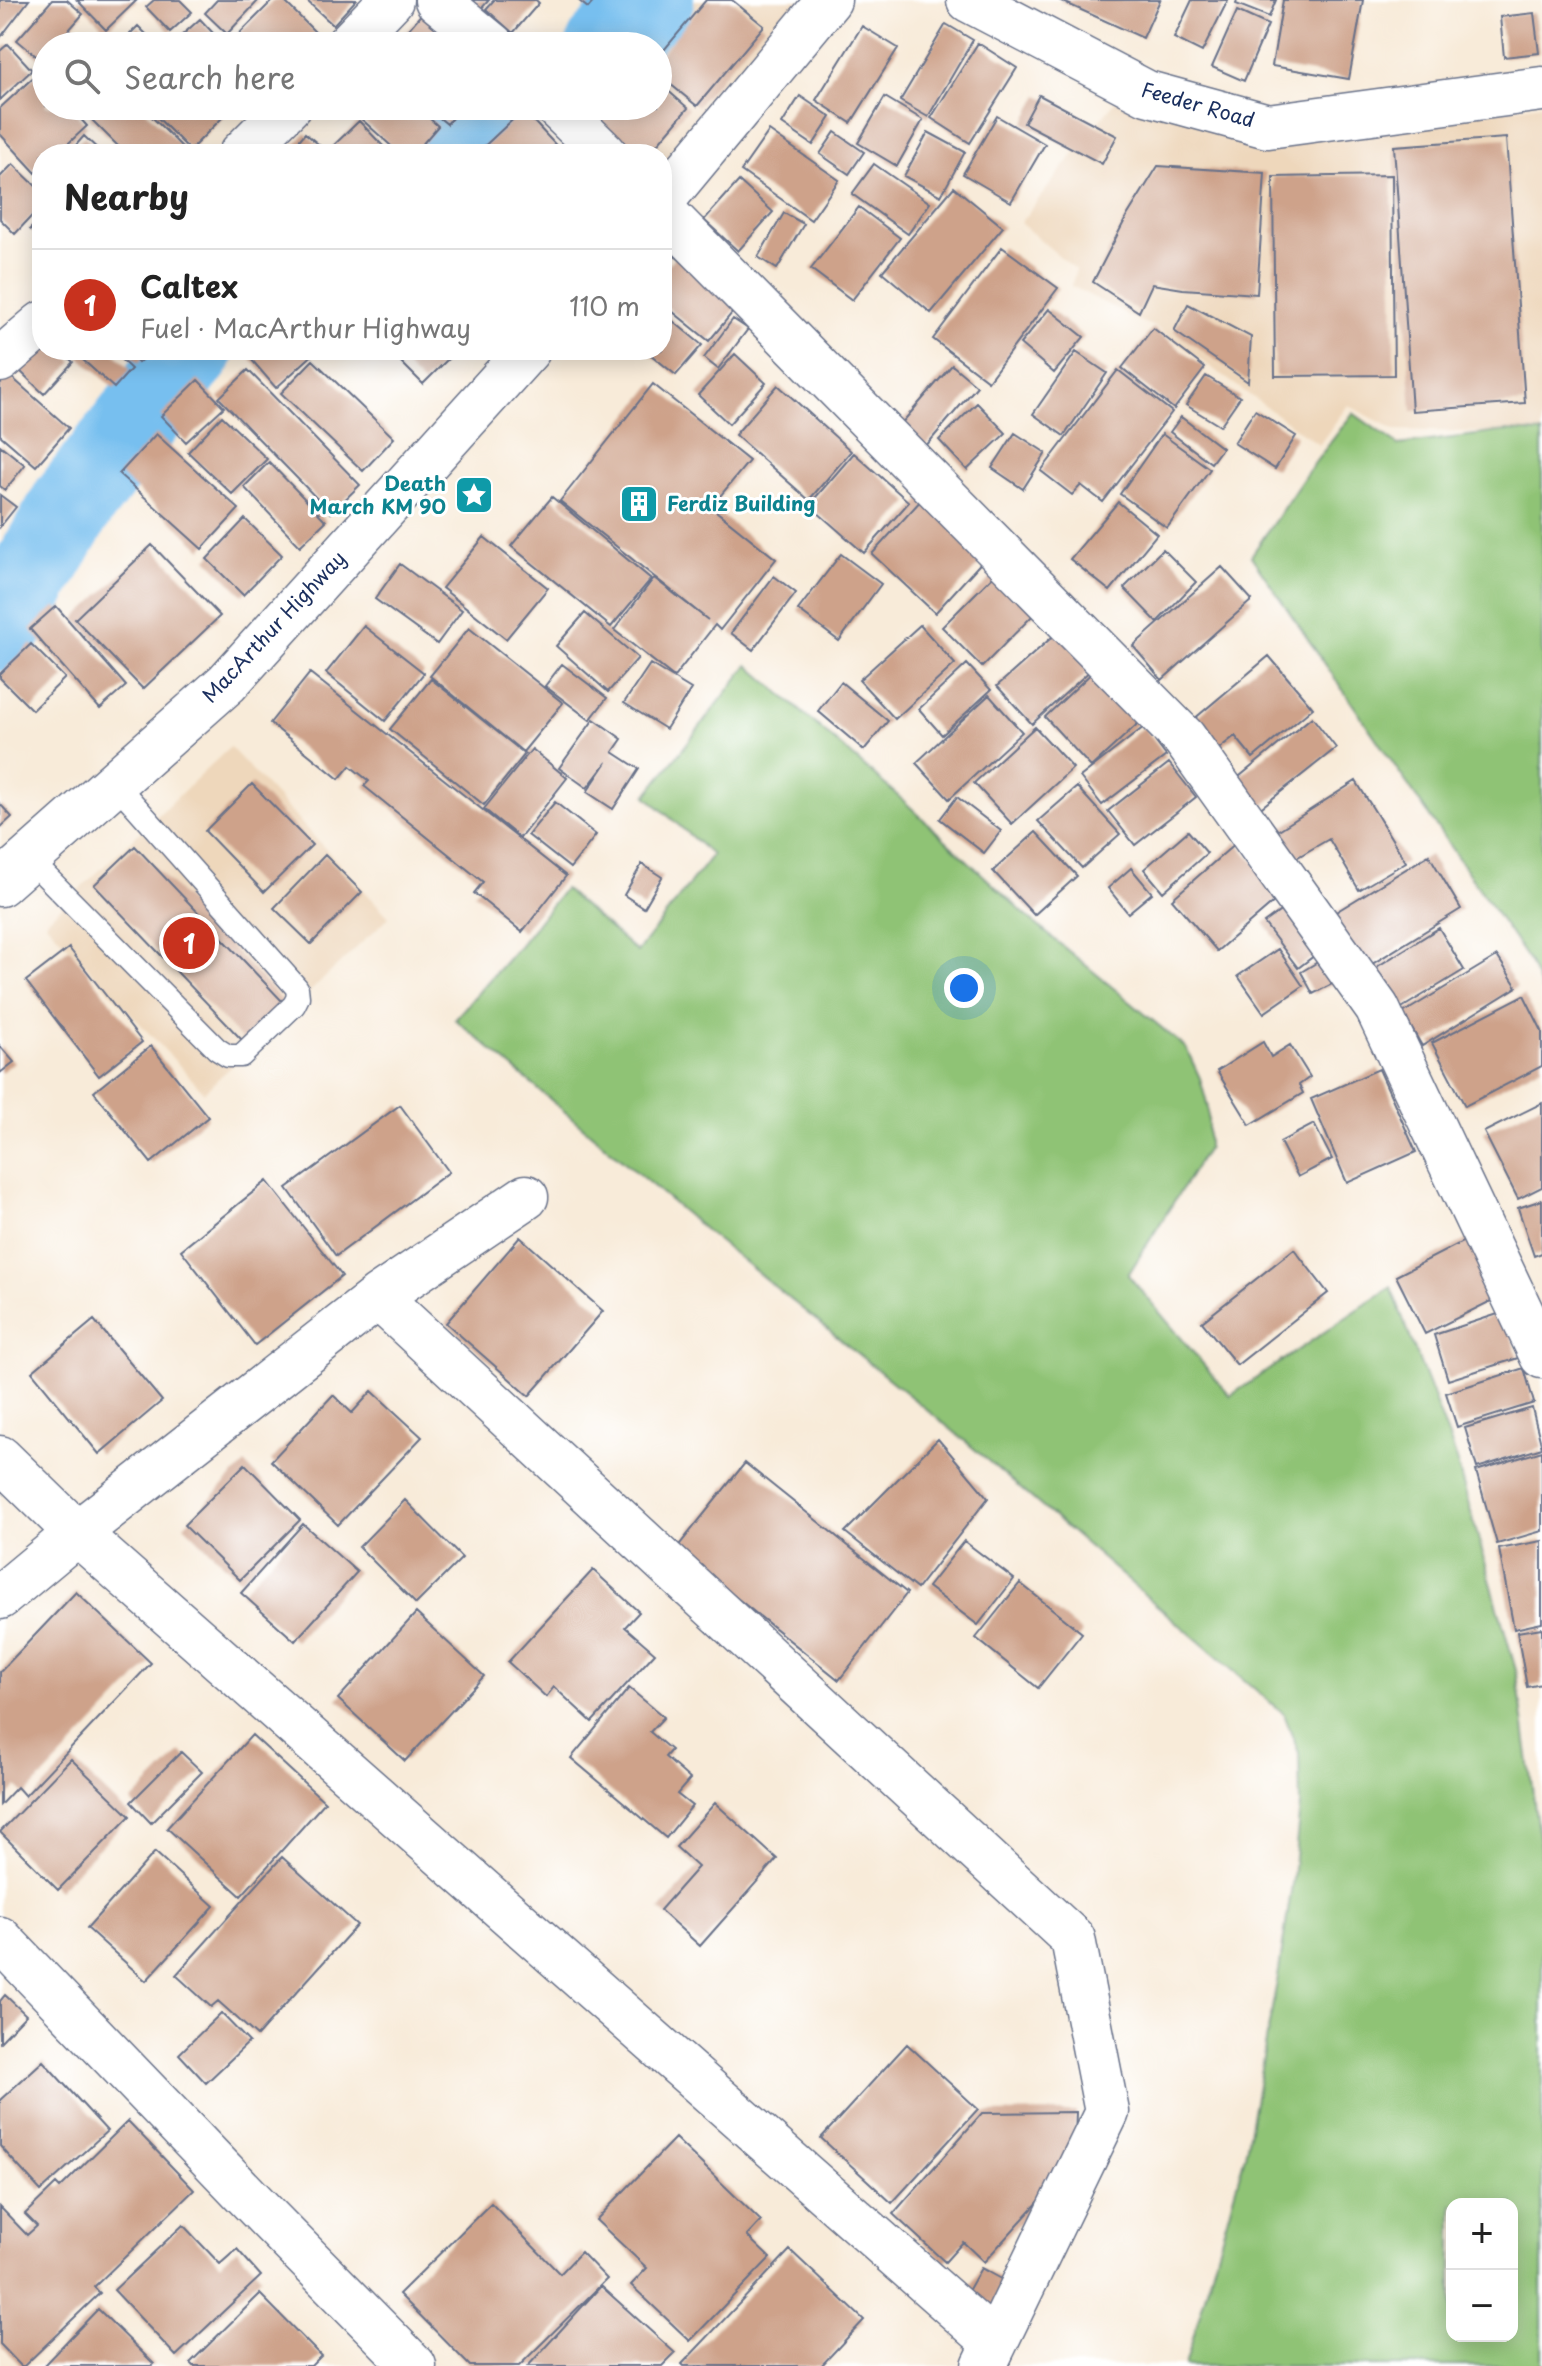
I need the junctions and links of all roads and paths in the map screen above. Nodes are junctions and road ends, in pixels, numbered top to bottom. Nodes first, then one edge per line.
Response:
1 (391, 0) edge
2 (437, 0) edge
3 (829, 0) edge
4 (969, 0) edge
5 (360, 32) edge
6 (476, 32) edge
7 (1542, 89) edge
8 (275, 120) edge
9 (570, 120) edge
10 (251, 144) edge
11 (595, 144) edge
12 (672, 189) edge
13 (672, 220) edge
14 (32, 333) edge
15 (0, 360) edge
16 (519, 360) edge
17 (114, 782) junction
18 (14, 872) edge
19 (526, 1197) dead end
20 (378, 1297) junction
21 (1542, 1356) edge
22 (0, 1458) edge
23 (77, 1533) junction
24 (0, 1597) edge
25 (0, 1939) edge
26 (990, 2354) edge
27 (414, 2366) edge

1 - 5 street
2 - 6 street
3 - 12 street
4 - 7 street, Feeder Road
8 - 10 street
9 - 11 street
13 - 21 street
14 - 15 street
16 - 17 street, MacArthur Highway
17 - 18 street, MacArthur Highway
17 - 18 lane
19 - 20 street
20 - 23 street
20 - 26 street
22 - 23 street
23 - 24 street
23 - 26 street
25 - 27 street

